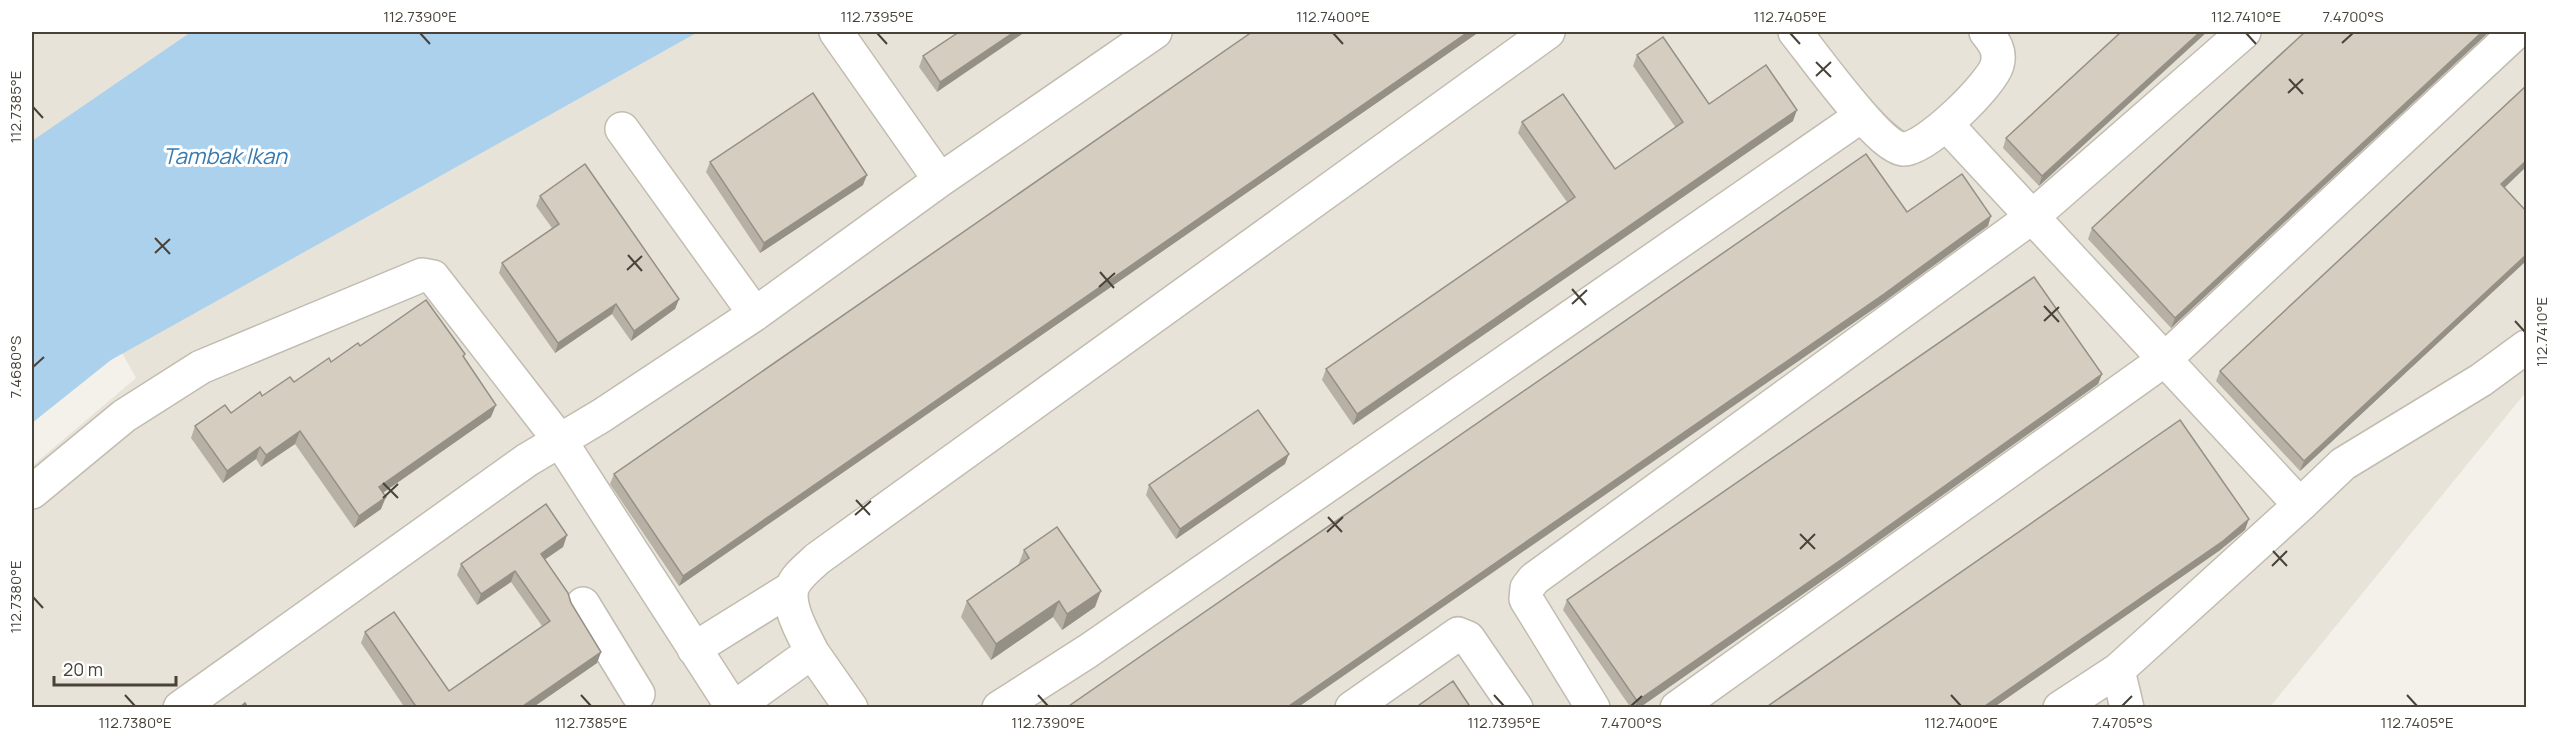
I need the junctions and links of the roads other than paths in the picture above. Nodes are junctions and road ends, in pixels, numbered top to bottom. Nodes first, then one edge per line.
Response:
1 (836, 32) edge
2 (1155, 32) edge
3 (1548, 32) edge
4 (1795, 32) edge
5 (1986, 32) edge
6 (2244, 32) edge
7 (2516, 32) edge
8 (1118, 42) edge
9 (1861, 117) junction
10 (1946, 124) junction
11 (622, 129) dead end
12 (940, 180) junction
13 (2032, 217) junction
14 (755, 314) junction
15 (2526, 347) edge
16 (2164, 360) junction
17 (561, 441) junction
18 (32, 492) edge
19 (2300, 505) junction
20 (792, 588) junction
21 (584, 604) dead end
22 (693, 649) junction
23 (812, 652) junction
24 (2118, 670) junction
25 (634, 703) edge
26 (180, 708) edge
27 (733, 708) edge
28 (851, 708) edge
29 (999, 708) edge
30 (1352, 708) edge
31 (1516, 708) edge
32 (1593, 708) edge
33 (1677, 708) edge
34 (2060, 708) edge
35 (2127, 708) edge

1 - 12 street
2 - 8 street
3 - 20 street
4 - 9 street
5 - 10 street
6 - 13 street
7 - 16 street
8 - 12 street
9 - 10 street
9 - 29 street
10 - 13 street
11 - 14 street
12 - 14 street
13 - 16 street
13 - 32 street
14 - 17 street
15 - 19 street
16 - 19 street
16 - 33 street
17 - 18 street
17 - 22 street
17 - 26 street
19 - 24 street
20 - 22 street
20 - 23 street
21 - 25 street
22 - 27 street
23 - 27 street
23 - 28 street
24 - 34 street
24 - 35 street
30 - 31 street

